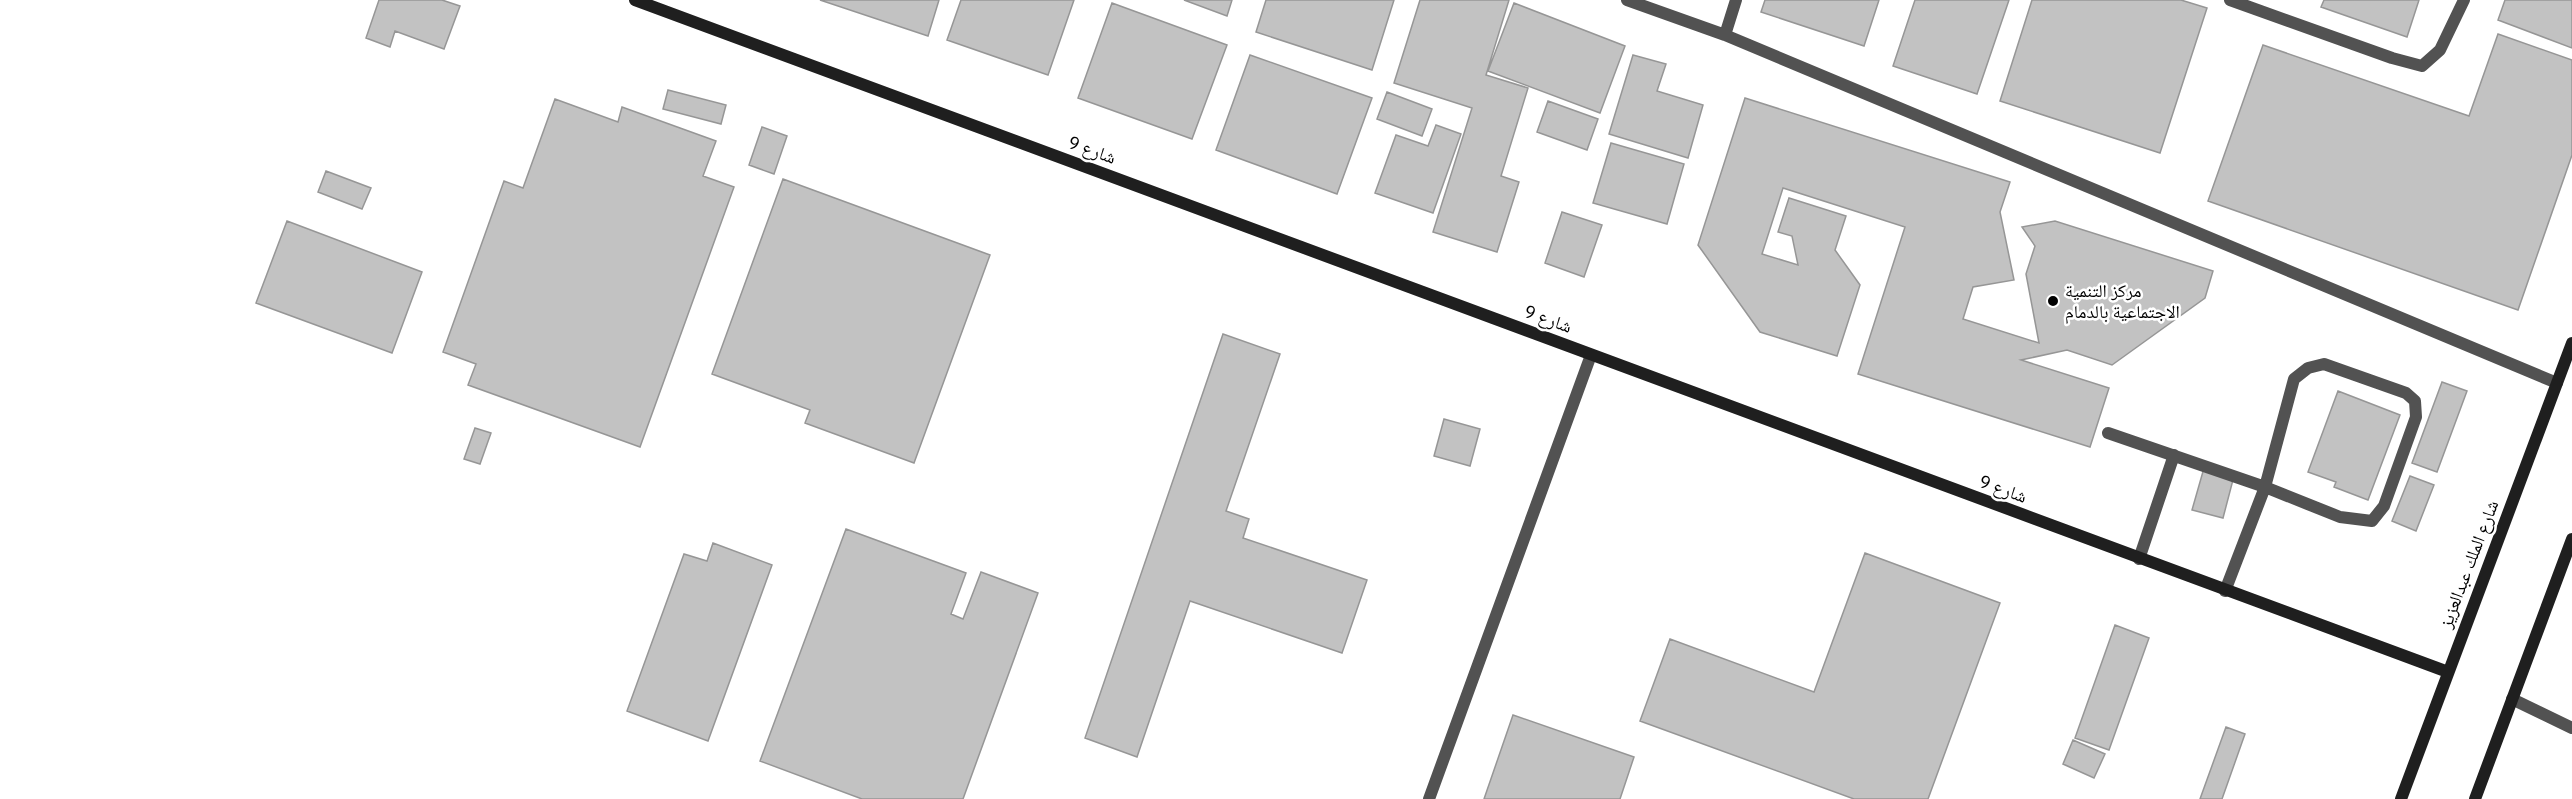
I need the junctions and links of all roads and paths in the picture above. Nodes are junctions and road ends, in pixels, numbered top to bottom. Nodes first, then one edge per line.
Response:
1 (635, 0) edge
2 (1627, 0) edge
3 (1736, 0) edge
4 (2230, 0) edge
5 (2464, 0) edge
6 (1725, 34) junction
7 (2572, 343) edge
8 (1591, 355) junction
9 (2557, 382) junction
10 (2108, 433) dead end
11 (2174, 455) junction
12 (2265, 487) junction
13 (2572, 539) edge
14 (2139, 559) junction
15 (2225, 591) junction
16 (2448, 672) junction
17 (2512, 699) junction
18 (2572, 728) edge
19 (1429, 799) edge
20 (2402, 799) edge
21 (2475, 799) edge

1 - 8 street, شارع 9
2 - 6 street
3 - 6 street
4 - 5 street
6 - 9 street
7 - 9 street, شارع الملك عبدالعزيز
8 - 14 street, شارع 9
8 - 19 street
9 - 16 street, شارع الملك عبدالعزيز
10 - 11 street
11 - 12 street
11 - 14 street
12 - 12 street
12 - 15 street
13 - 17 street
14 - 15 street, شارع 9
15 - 16 street, شارع 9
16 - 20 street, شارع الملك عبدالعزيز
17 - 18 street
17 - 21 street

